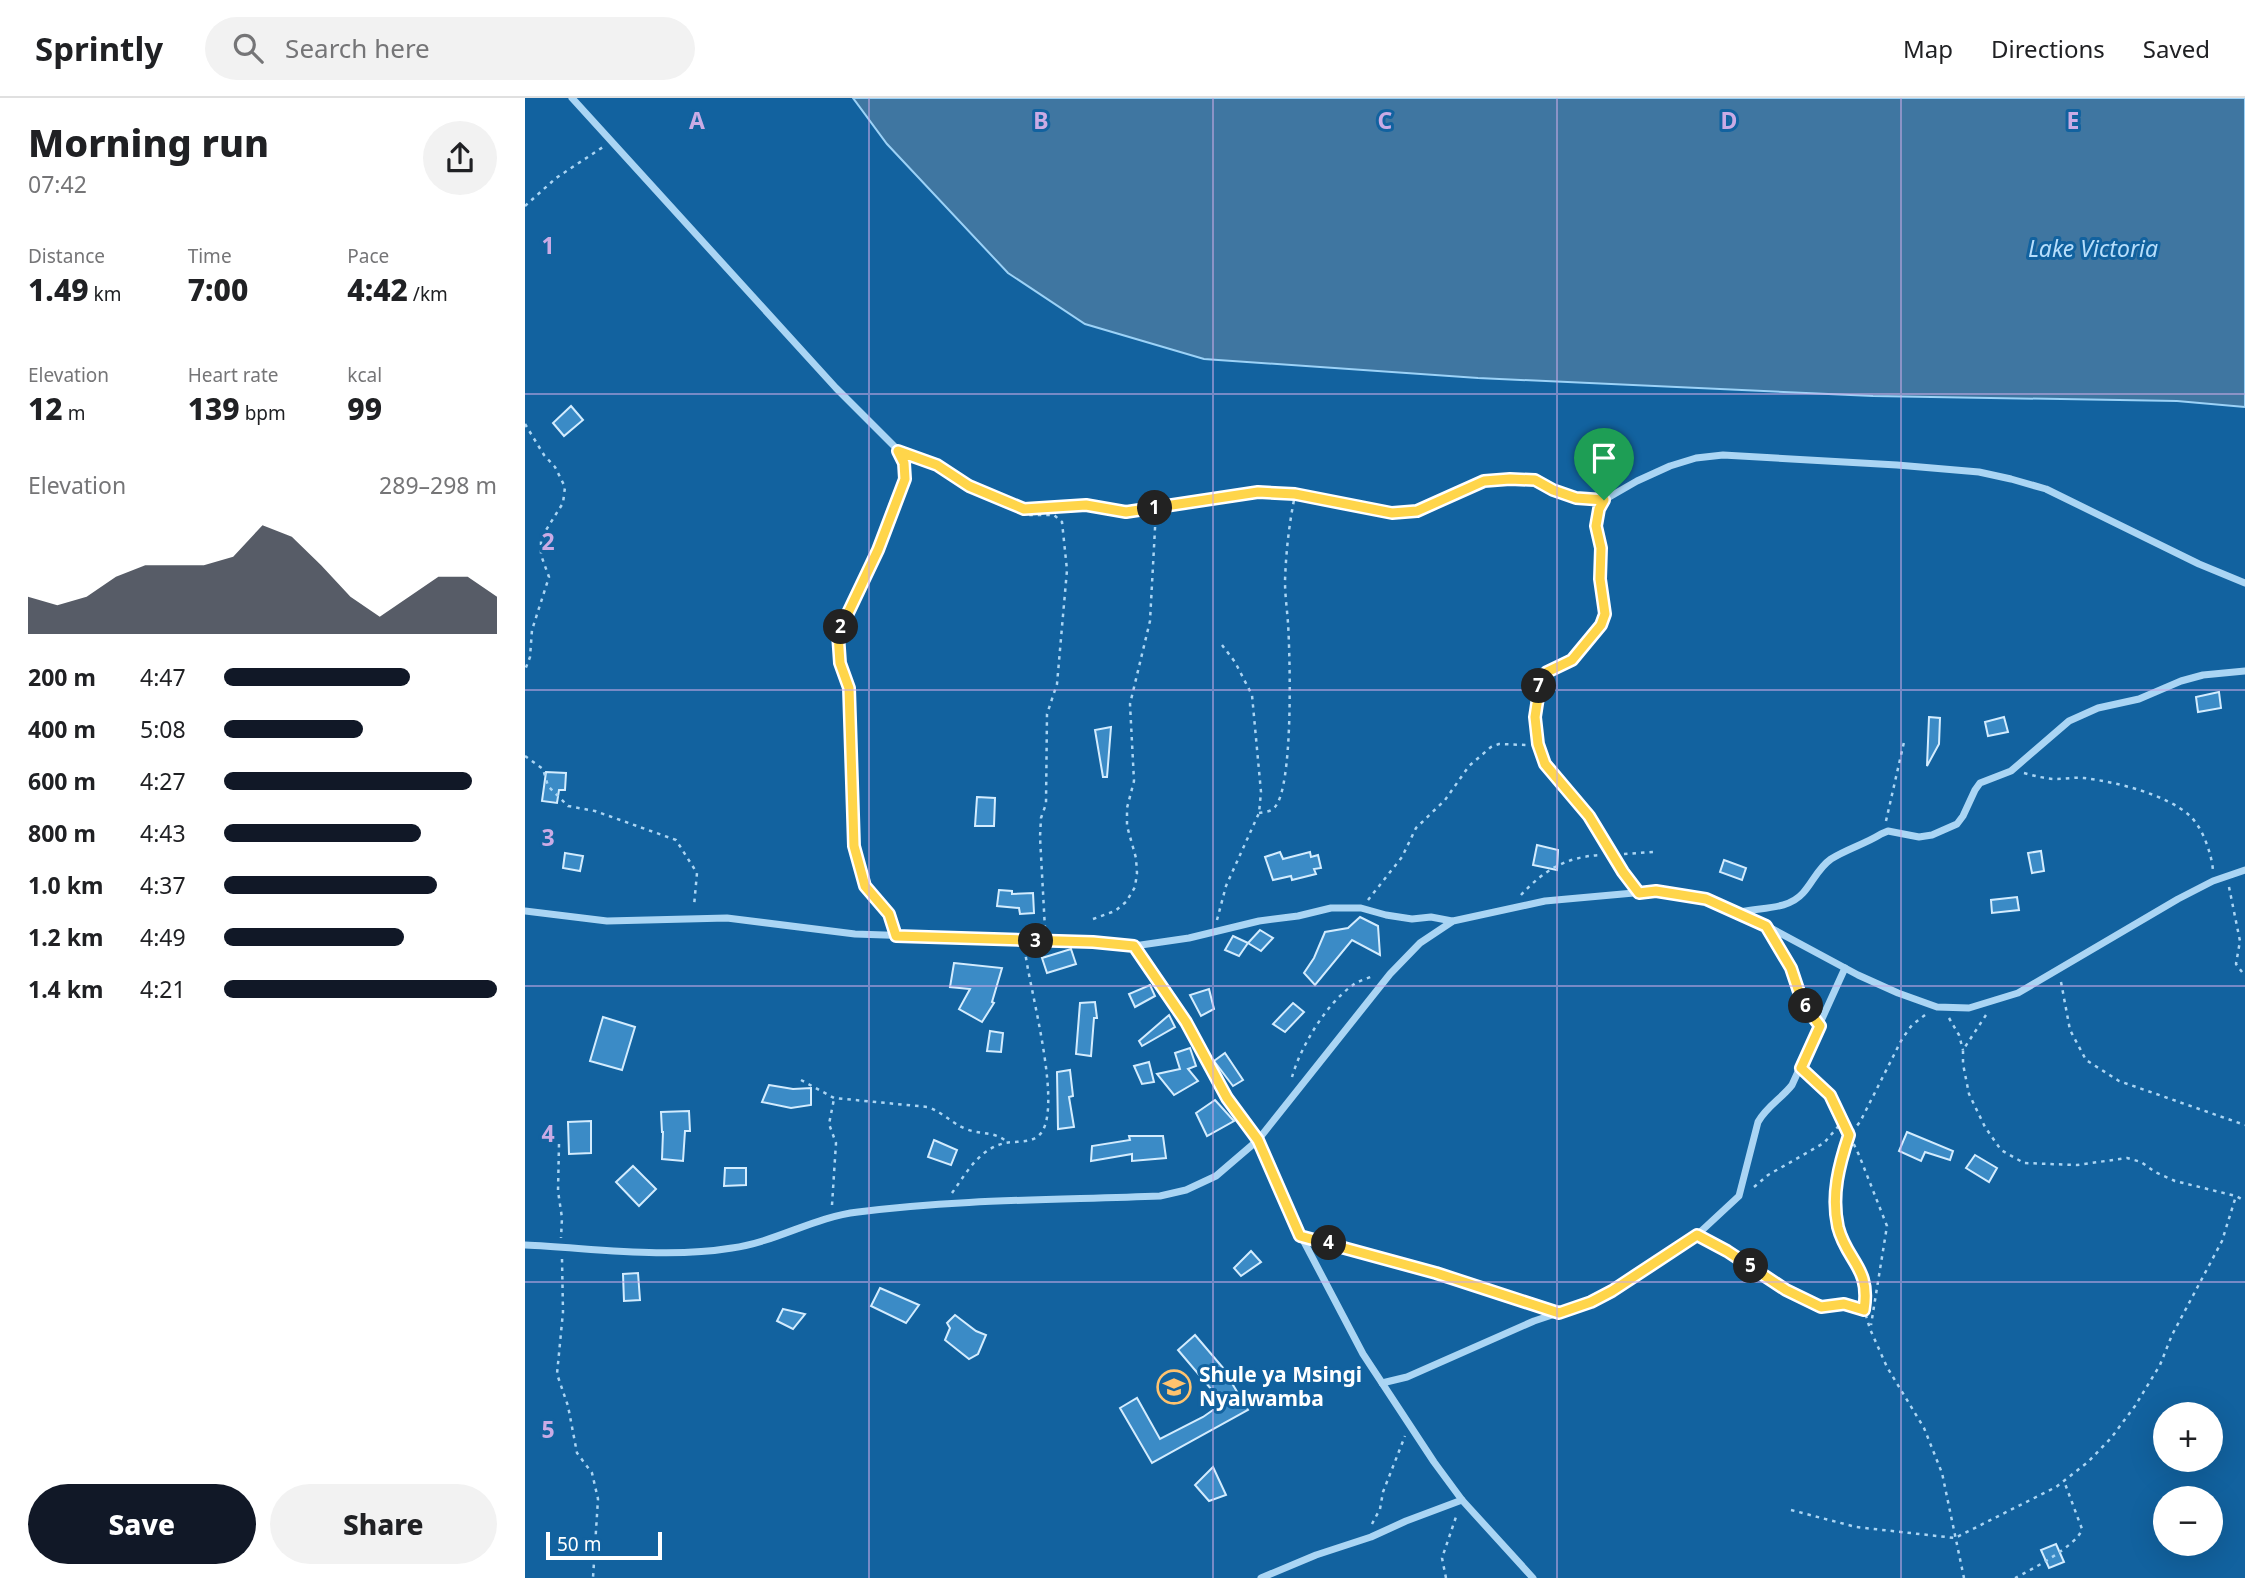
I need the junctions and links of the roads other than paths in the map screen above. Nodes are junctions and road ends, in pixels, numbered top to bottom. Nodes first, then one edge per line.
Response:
1 (572, 98) edge
2 (2245, 583) edge
3 (2245, 671) edge
4 (2245, 870) edge
5 (1639, 893) junction
6 (525, 911) edge
7 (1741, 912) junction
8 (1453, 921) junction
9 (896, 936) junction
10 (1134, 946) junction
11 (1845, 968) junction
12 (1258, 1140) junction
13 (525, 1245) edge
14 (1382, 1383) junction
15 (1462, 1500) junction
16 (1261, 1578) edge
17 (1533, 1578) edge

1 - 9 street
2 - 5 street
3 - 7 street
4 - 11 street
5 - 7 street
5 - 8 street
6 - 9 street
7 - 11 street
8 - 10 street
8 - 12 street
9 - 10 street
10 - 12 street
11 - 14 street
12 - 13 street
12 - 14 street
14 - 15 street
15 - 16 street
15 - 17 street

